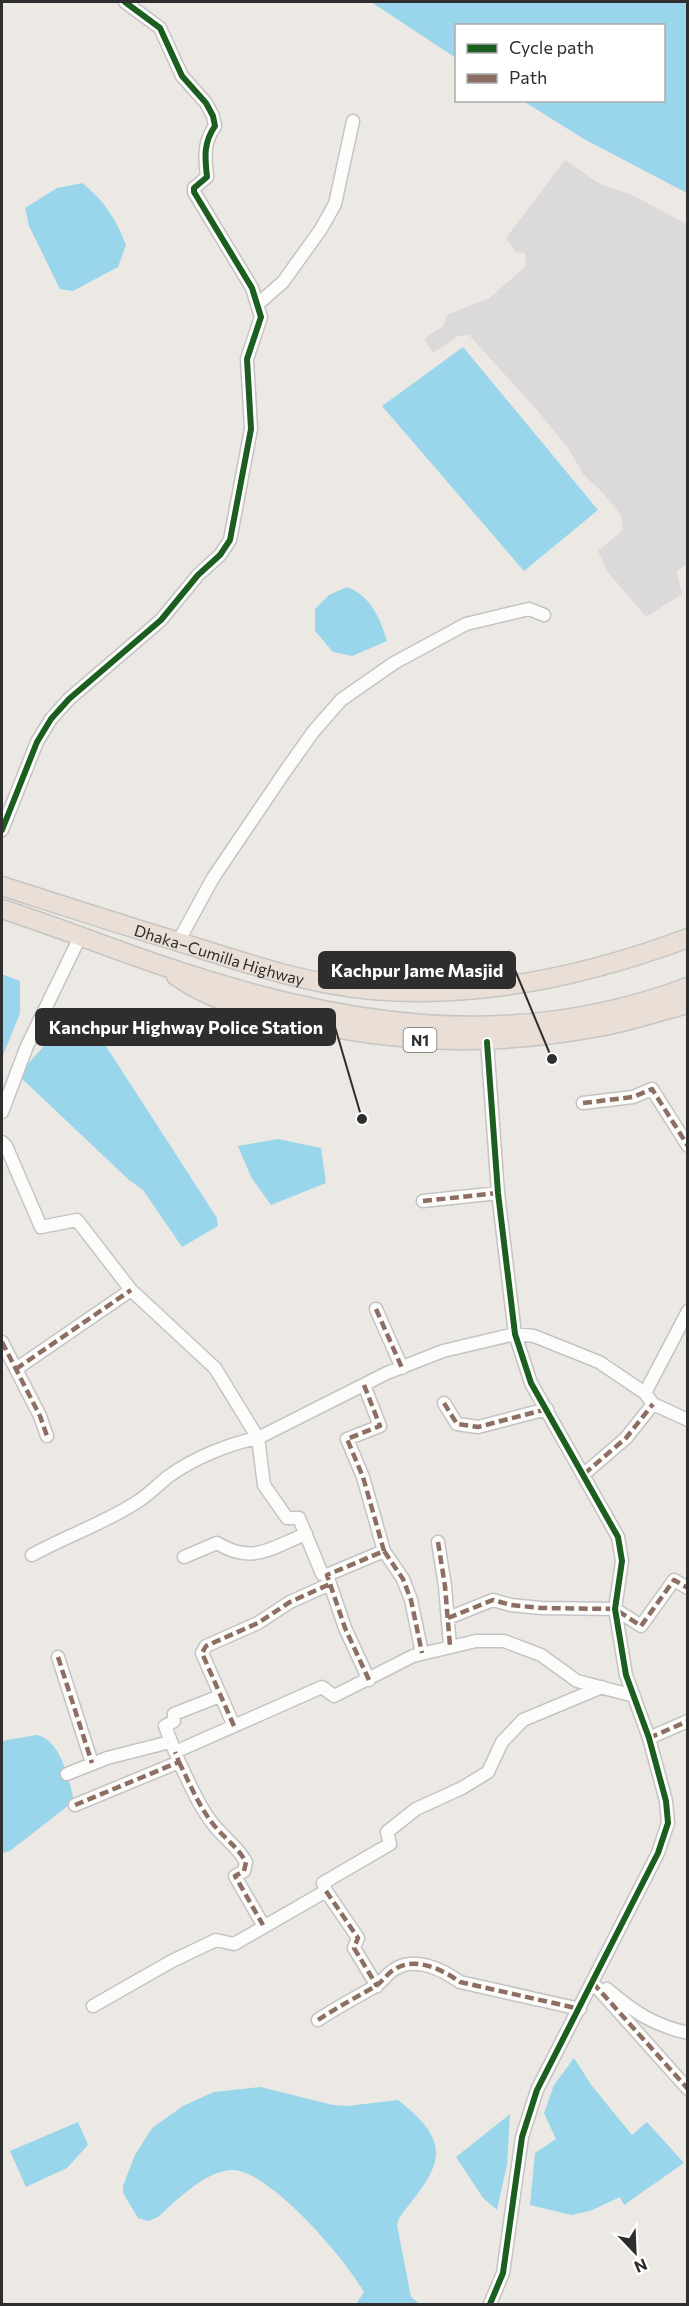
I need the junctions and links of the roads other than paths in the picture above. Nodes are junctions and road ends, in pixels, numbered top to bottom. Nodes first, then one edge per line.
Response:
1 (125, 2) edge
2 (353, 121) dead end
3 (259, 303) junction
4 (544, 615) dead end
5 (2, 830) edge
6 (2, 886) edge
7 (2, 909) edge
8 (687, 927) edge
9 (80, 937) junction
10 (679, 941) edge
11 (178, 942) junction
12 (163, 966) junction
13 (687, 987) edge
14 (687, 1004) edge
15 (487, 1042) junction
16 (583, 1103) dead end
17 (2, 1112) edge
18 (2, 1142) edge
19 (687, 1146) edge
20 (498, 1193) junction
21 (423, 1201) dead end
22 (131, 1290) junction
23 (376, 1309) dead end
24 (687, 1311) edge
25 (514, 1334) junction
26 (2, 1341) edge
27 (402, 1368) junction
28 (16, 1369) junction
29 (364, 1386) junction
30 (645, 1393) junction
31 (444, 1403) dead end
32 (653, 1404) junction
33 (547, 1409) junction
34 (687, 1420) edge
35 (47, 1436) dead end
36 (258, 1438) junction
37 (584, 1474) junction
38 (306, 1534) junction
39 (438, 1542) dead end
40 (384, 1551) junction
41 (32, 1555) dead end
42 (184, 1557) dead end
43 (329, 1579) junction
44 (687, 1588) edge
45 (615, 1609) junction
46 (448, 1618) junction
47 (450, 1646) junction
48 (422, 1653) junction
49 (58, 1657) dead end
50 (369, 1680) junction
51 (602, 1687) junction
52 (220, 1696) junction
53 (634, 1696) junction
54 (687, 1721) edge
55 (234, 1726) junction
56 (650, 1738) junction
57 (175, 1752) junction
58 (92, 1763) junction
59 (67, 1774) dead end
60 (75, 1806) dead end
61 (326, 1891) junction
62 (263, 1925) junction
63 (594, 1981) junction
64 (377, 1986) junction
65 (93, 2006) dead end
66 (580, 2009) junction
67 (318, 2020) dead end
68 (687, 2034) edge
69 (687, 2089) edge
70 (490, 2304) edge

1 - 3 street
2 - 3 street
3 - 5 street
4 - 11 street
6 - 11 highway, Dhaka–Cumilla Highway
7 - 9 highway, Dhaka–Cumilla Highway / N1
8 - 10 highway
9 - 12 highway, Dhaka–Cumilla Highway / N1
9 - 17 street
10 - 11 highway, Dhaka–Cumilla Highway
12 - 13 highway, Dhaka–Cumilla Highway / N1
12 - 15 highway, N1
14 - 15 highway, N1
15 - 20 street
16 - 19 street
18 - 22 street
20 - 21 street
20 - 25 street
22 - 28 street
22 - 36 street
23 - 27 street
24 - 30 street
25 - 27 street
25 - 30 street
25 - 33 street
26 - 28 street
27 - 29 street
28 - 35 street
29 - 36 street
29 - 40 street
30 - 32 street
31 - 33 street
32 - 34 street
32 - 37 street
33 - 37 street
36 - 38 street
36 - 41 street
37 - 45 street
38 - 42 street
38 - 43 street
39 - 46 street
40 - 43 street
40 - 48 street
43 - 50 street
43 - 52 street
44 - 45 street
45 - 46 street
45 - 53 street
46 - 47 street
47 - 48 street
47 - 51 street
48 - 50 street
49 - 58 street
50 - 55 street
51 - 53 street
51 - 61 street
52 - 55 street
52 - 57 street
53 - 56 street
54 - 56 street
55 - 57 street
56 - 63 street
57 - 58 street
57 - 60 street
57 - 62 street
58 - 59 street
61 - 62 street
61 - 64 street
62 - 65 street
63 - 66 street
63 - 68 street
63 - 69 street
64 - 66 street
64 - 67 street
66 - 70 street

